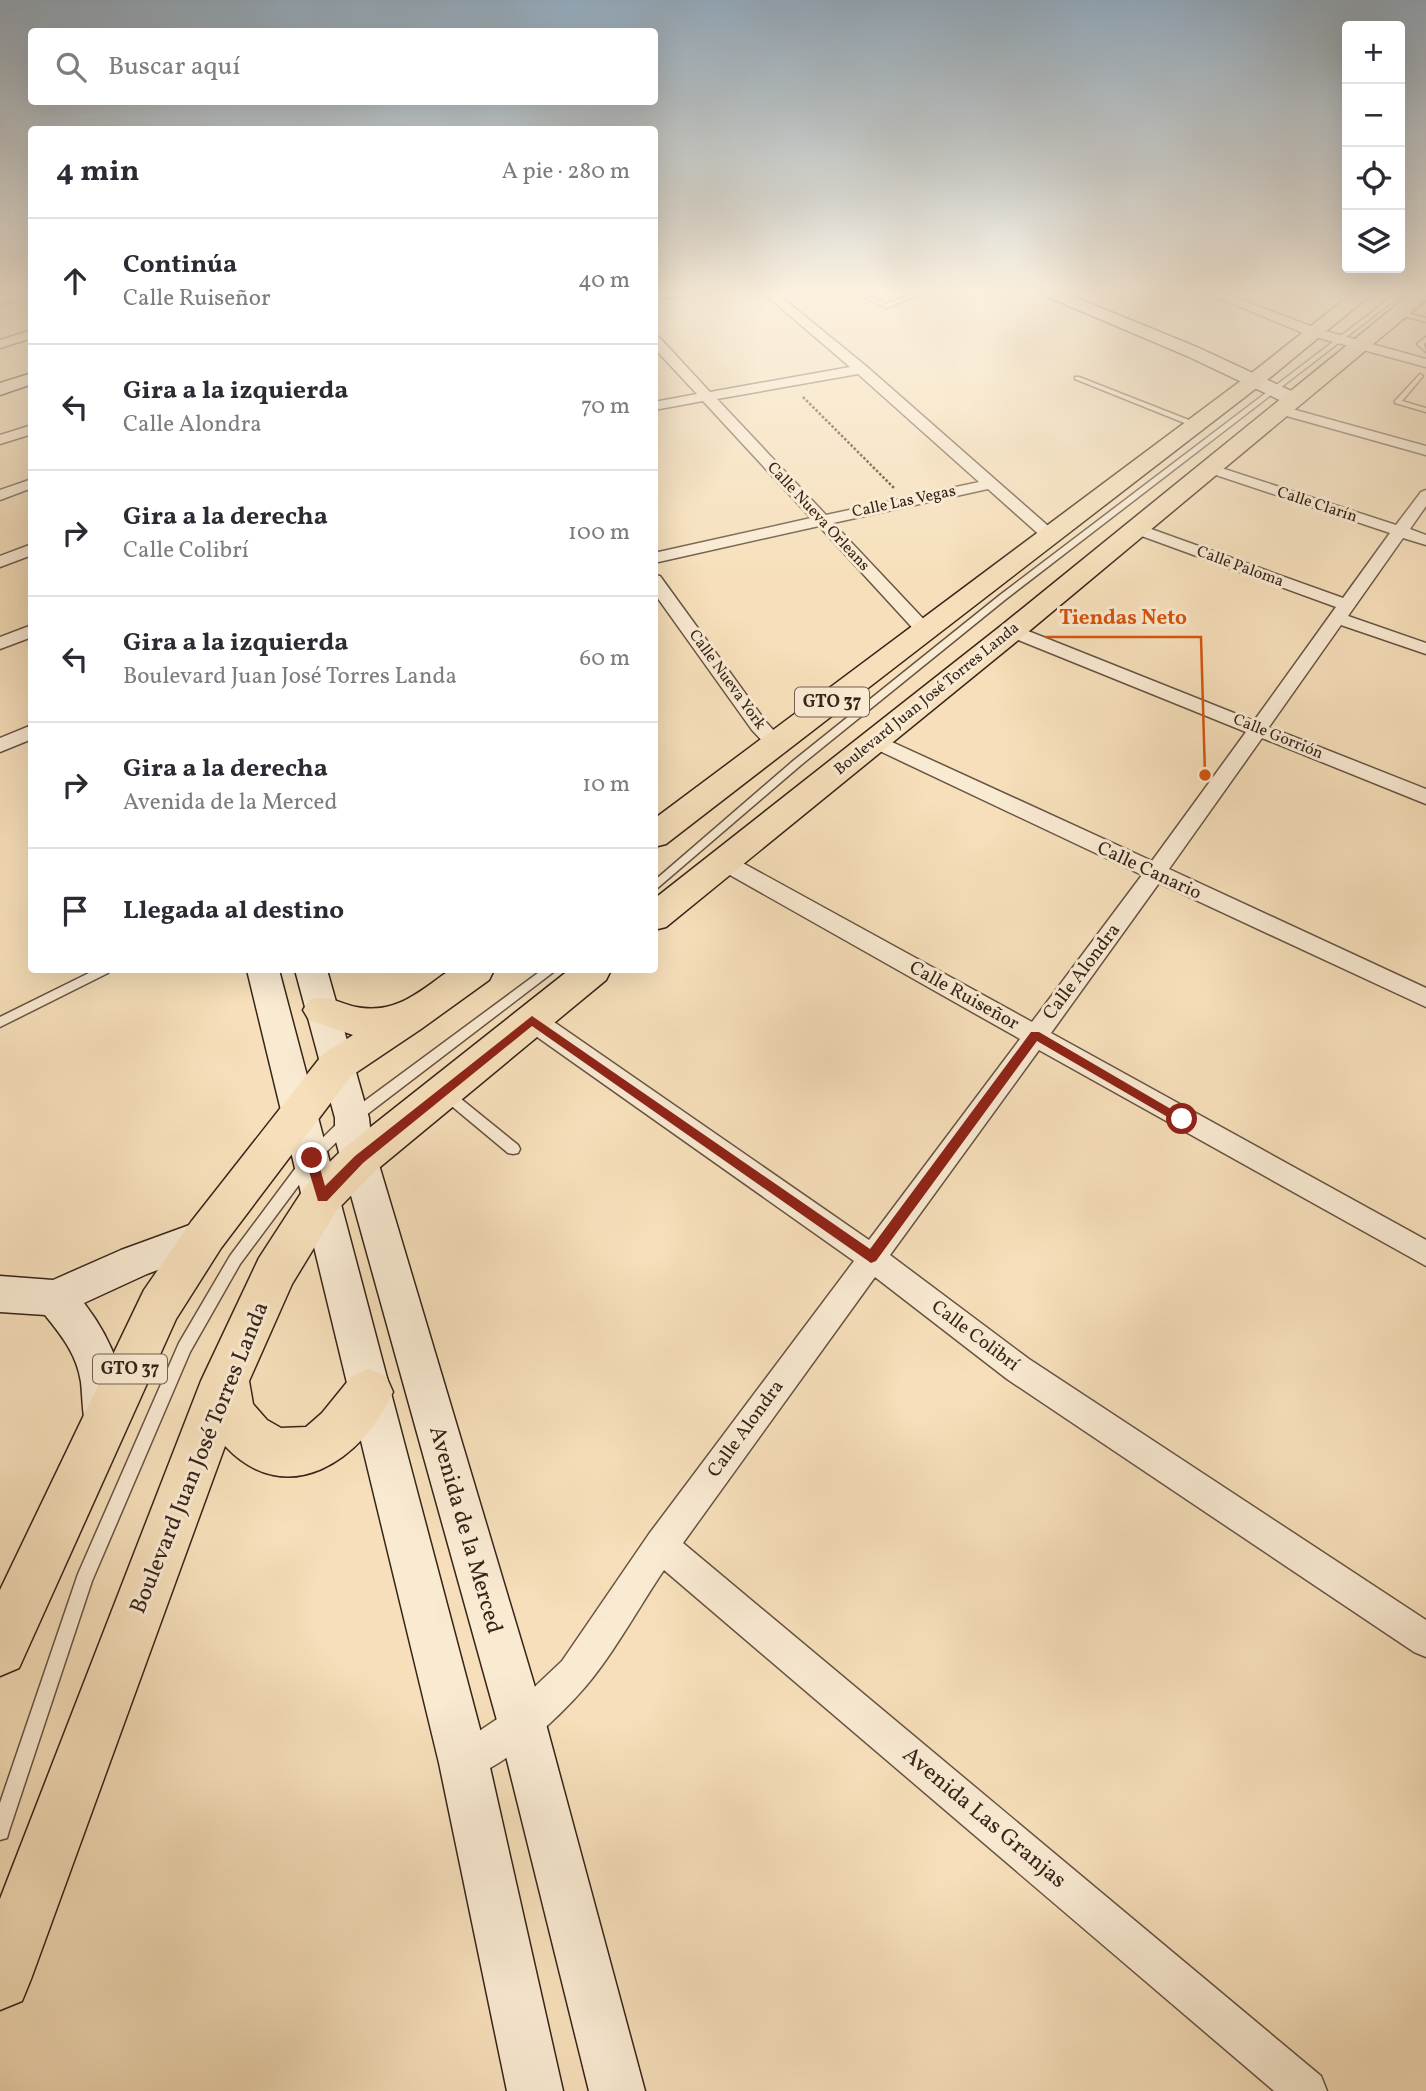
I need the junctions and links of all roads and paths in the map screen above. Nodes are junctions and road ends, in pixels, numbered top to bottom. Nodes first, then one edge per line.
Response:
1 (698, 389) edge
2 (752, 389) edge
3 (795, 389) edge
4 (883, 389) edge
5 (1104, 389) edge
6 (1279, 389) junction
7 (1409, 389) edge
8 (706, 397) junction
9 (658, 405) edge
10 (1426, 410) edge
11 (1195, 424) junction
12 (28, 430) edge
13 (0, 440) edge
14 (1426, 451) edge
15 (1209, 468) junction
16 (28, 484) edge
17 (989, 484) junction
18 (0, 495) edge
19 (1426, 495) edge
20 (907, 501) junction
21 (821, 520) junction
22 (1134, 528) junction
23 (1399, 532) junction
24 (1049, 535) junction
25 (1426, 540) edge
26 (28, 551) edge
27 (658, 557) edge
28 (0, 562) edge
29 (658, 586) edge
30 (1341, 612) junction
31 (925, 631) junction
32 (1013, 631) junction
33 (28, 632) edge
34 (0, 644) edge
35 (1426, 649) edge
36 (1256, 729) junction
37 (28, 733) edge
38 (874, 741) junction
39 (0, 746) edge
40 (786, 754) junction
41 (733, 775) junction
42 (832, 775) junction
43 (1426, 797) edge
44 (779, 800) junction
45 (658, 833) edge
46 (722, 861) junction
47 (1154, 874) junction
48 (658, 884) edge
49 (658, 915) edge
50 (98, 973) edge
51 (264, 973) edge
52 (312, 973) edge
53 (472, 973) edge
54 (546, 973) edge
55 (589, 973) edge
56 (1426, 998) edge
57 (322, 1010) junction
58 (408, 1020) junction
59 (532, 1020) junction
60 (0, 1022) edge
61 (1035, 1035) junction
62 (337, 1065) junction
63 (443, 1092) junction
64 (300, 1112) junction
65 (352, 1118) junction
66 (513, 1149) dead end
67 (359, 1160) junction
68 (317, 1178) junction
69 (206, 1235) junction
70 (1426, 1254) edge
71 (871, 1257) junction
72 (0, 1294) edge
73 (55, 1298) junction
74 (225, 1381) junction
75 (369, 1392) junction
76 (104, 1424) junction
77 (661, 1546) junction
78 (1426, 1640) edge
79 (0, 1648) edge
80 (522, 1724) junction
81 (464, 1763) junction
82 (0, 1831) edge
83 (0, 1979) edge
84 (535, 2091) edge
85 (617, 2091) edge
86 (1306, 2091) edge

1 - 8 street, Calle Nueva Orleans
2 - 8 street
3 - 20 path
4 - 17 street
5 - 11 lane
6 - 11 main road, Boulevard Juan José Torres Landa / GTO 37
6 - 14 street
6 - 15 main road, Boulevard Juan José Torres Landa / GTO 37
6 - 40 lane
7 - 10 lane
8 - 9 street
8 - 21 street, Calle Nueva Orleans
11 - 24 main road, Boulevard Juan José Torres Landa / GTO 37
12 - 13 street
15 - 22 main road, Boulevard Juan José Torres Landa / GTO 37
15 - 23 street, Calle Clarín
16 - 18 street
17 - 20 street, Calle Las Vegas
17 - 24 street
19 - 23 street, Calle Alondra
20 - 21 street, Calle Las Vegas
21 - 27 street, Calle Las Vegas
21 - 31 street, Calle Nueva Orleans
22 - 30 street, Calle Paloma
22 - 32 main road, Boulevard Juan José Torres Landa / GTO 37
23 - 25 street, Calle Clarín
23 - 30 street, Calle Alondra
24 - 31 main road, Boulevard Juan José Torres Landa / GTO 37
26 - 28 street
29 - 40 street, Calle Nueva York
30 - 35 street, Calle Paloma
30 - 36 street, Calle Alondra
31 - 40 main road, Boulevard Juan José Torres Landa / GTO 37
32 - 36 street, Calle Gorrión
32 - 38 main road, Boulevard Juan José Torres Landa / GTO 37
33 - 34 street
36 - 43 street, Calle Gorrión
36 - 47 street, Calle Alondra
37 - 39 street
38 - 42 main road, Boulevard Juan José Torres Landa / GTO 37
38 - 47 street, Calle Canario
40 - 41 main road, Boulevard Juan José Torres Landa / GTO 37
40 - 42 main road
40 - 44 lane
41 - 44 main road
41 - 45 main road, Boulevard Juan José Torres Landa / GTO 37
42 - 44 main road, Boulevard Juan José Torres Landa / GTO 37
44 - 46 main road, Boulevard Juan José Torres Landa / GTO 37
44 - 48 lane
46 - 49 main road, Boulevard Juan José Torres Landa / GTO 37
46 - 61 street, Calle Ruiseñor
47 - 56 street, Calle Canario
47 - 61 street, Calle Alondra
50 - 60 lane
51 - 64 street
52 - 57 street, Avenida de la Merced
53 - 58 main road, GTO 37
54 - 65 lane
55 - 59 main road, Boulevard Juan José Torres Landa
57 - 58 main road
57 - 62 street, Avenida de la Merced
58 - 62 main road, GTO 37
59 - 63 main road, Boulevard Juan José Torres Landa
59 - 71 street, Calle Colibrí
61 - 70 street, Calle Ruiseñor
61 - 71 street, Calle Alondra
62 - 64 main road, GTO 37
62 - 65 street, Avenida de la Merced
63 - 66 lane
63 - 67 main road, Boulevard Juan José Torres Landa
64 - 68 street
64 - 69 main road, GTO 37
65 - 67 street, Avenida de la Merced
65 - 68 lane
67 - 68 main road, Boulevard Juan José Torres Landa
67 - 80 street, Avenida de la Merced
68 - 74 main road, Boulevard Juan José Torres Landa
68 - 75 street
68 - 82 lane
69 - 73 street
69 - 76 main road, GTO 37
71 - 77 street, Calle Alondra
71 - 78 street, Calle Colibrí
72 - 73 street
73 - 76 street
74 - 75 main road
74 - 83 main road, Boulevard Juan José Torres Landa
75 - 81 street
76 - 79 main road, GTO 37
77 - 80 street, Calle Alondra
77 - 86 street, Avenida Las Granjas
80 - 81 street, Calle Alondra
80 - 85 street, Avenida de la Merced
81 - 84 street

